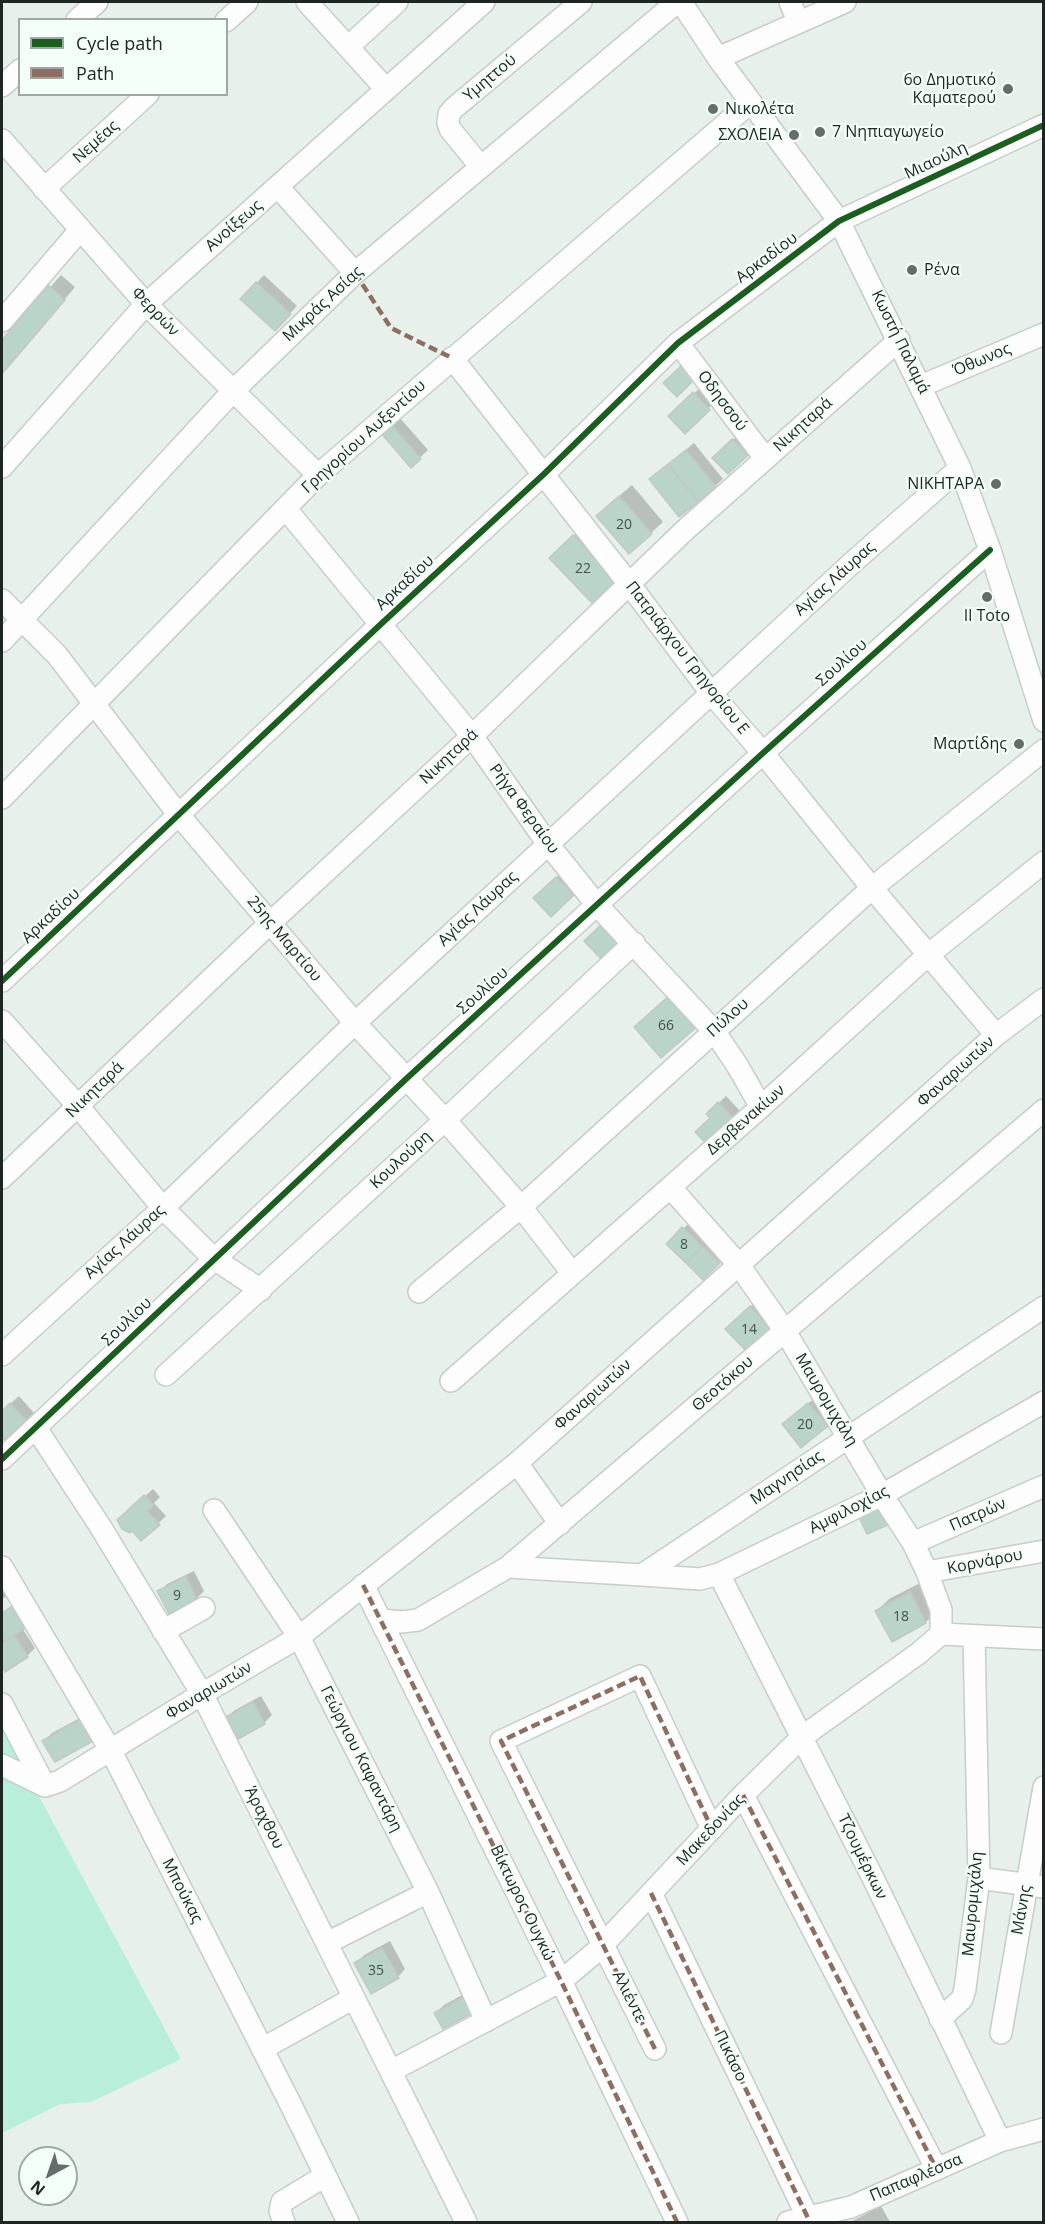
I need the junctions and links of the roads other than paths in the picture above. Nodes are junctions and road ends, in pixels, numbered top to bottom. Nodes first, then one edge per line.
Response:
1 (97, 2) edge
2 (247, 2) edge
3 (307, 2) edge
4 (397, 2) edge
5 (484, 2) edge
6 (581, 2) edge
7 (679, 2) edge
8 (790, 2) edge
9 (845, 2) edge
10 (78, 18) edge
11 (228, 19) edge
12 (798, 21) junction
13 (348, 46) junction
14 (718, 58) junction
15 (18, 72) edge
16 (2, 86) edge
17 (386, 89) junction
18 (146, 96) edge
19 (751, 102) junction
20 (1044, 125) edge
21 (2, 140) edge
22 (481, 167) junction
23 (278, 187) junction
24 (44, 189) junction
25 (839, 221) junction
26 (80, 230) junction
27 (355, 273) junction
28 (146, 304) junction
29 (2, 321) edge
30 (1044, 334) edge
31 (899, 340) junction
32 (678, 343) junction
33 (452, 358) junction
34 (921, 386) junction
35 (233, 391) junction
36 (765, 458) junction
37 (2, 467) edge
38 (960, 468) junction
39 (544, 474) junction
40 (318, 475) junction
41 (286, 509) junction
42 (990, 550) junction
43 (630, 585) junction
44 (2, 600) edge
45 (22, 620) junction
46 (381, 624) junction
47 (2, 641) edge
48 (711, 693) junction
49 (1040, 697) edge
50 (95, 705) junction
51 (1044, 721) edge
52 (472, 736) junction
53 (1044, 750) edge
54 (763, 753) junction
55 (2, 798) edge
56 (178, 814) junction
57 (548, 844) junction
58 (1044, 862) edge
59 (872, 888) junction
60 (597, 905) junction
61 (270, 923) junction
62 (634, 943) junction
63 (928, 955) junction
64 (2, 981) edge
65 (1044, 999) edge
66 (2, 1021) edge
67 (355, 1023) junction
68 (714, 1031) junction
69 (996, 1035) junction
70 (406, 1079) junction
71 (78, 1106) junction
72 (761, 1107) junction
73 (1044, 1110) edge
74 (445, 1120) junction
75 (2, 1178) edge
76 (670, 1187) junction
77 (521, 1207) junction
78 (163, 1208) junction
79 (213, 1258) junction
80 (739, 1265) junction
81 (572, 1273) junction
82 (261, 1290) junction
83 (419, 1292) dead end
84 (1044, 1307) edge
85 (785, 1331) junction
86 (2, 1355) edge
87 (166, 1375) dead end
88 (451, 1381) dead end
89 (1044, 1402) edge
90 (36, 1428) junction
91 (848, 1437) junction
92 (2, 1459) edge
93 (517, 1464) junction
94 (1044, 1486) edge
95 (882, 1495) junction
96 (214, 1510) dead end
97 (560, 1524) junction
98 (913, 1543) junction
99 (1044, 1551) edge
100 (2, 1567) edge
101 (508, 1567) junction
102 (927, 1572) junction
103 (719, 1574) junction
104 (642, 1575) junction
105 (363, 1585) junction
106 (204, 1608) dead end
107 (382, 1620) junction
108 (163, 1631) junction
109 (941, 1634) junction
110 (974, 1636) junction
111 (300, 1637) junction
112 (1044, 1639) edge
113 (202, 1694) junction
114 (2, 1704) edge
115 (802, 1737) junction
116 (111, 1751) junction
117 (2, 1765) edge
118 (45, 1786) junction
119 (1044, 1787) edge
120 (743, 1796) junction
121 (712, 1829) junction
122 (979, 1878) junction
123 (1035, 1885) edge
124 (428, 1892) junction
125 (651, 1893) junction
126 (327, 1943) junction
127 (603, 1945) junction
128 (561, 1982) junction
129 (352, 1999) junction
130 (940, 2019) junction
131 (486, 2020) junction
132 (1001, 2033) dead end
133 (262, 2049) junction
134 (655, 2049) dead end
135 (391, 2071) junction
136 (1044, 2129) edge
137 (1000, 2141) junction
138 (936, 2168) junction
139 (325, 2176) junction
140 (808, 2218) junction
141 (284, 2223) edge
142 (348, 2223) edge
143 (466, 2223) edge
144 (677, 2223) edge
145 (788, 2223) edge

1 - 10 street
2 - 11 street
3 - 13 street
4 - 13 street
5 - 17 street, Ανοίξεως
6 - 22 street, Υμηττού
7 - 14 street, Κωστή Παλαμά
7 - 22 street, Μικράς Ασίας
8 - 12 street
9 - 12 street
12 - 14 street
13 - 17 street
14 - 19 street, Κωστή Παλαμά
15 - 16 street
17 - 23 street, Ανοίξεως
18 - 24 street, Νεμέας
19 - 25 street, Κωστή Παλαμά
19 - 33 street, Γρηγορίου Αυξεντίου
20 - 25 street, Μιαούλη
21 - 24 street, Φερρών
22 - 27 street, Μικράς Ασίας
23 - 27 street
23 - 28 street, Ανοίξεως
24 - 26 street, Φερρών
25 - 31 street, Κωστή Παλαμά
25 - 32 street, Αρκαδίου
26 - 28 street, Φερρών
26 - 29 street
27 - 35 street, Μικράς Ασίας
28 - 35 street, Φερρών
28 - 37 street, Ανοίξεως
30 - 34 street, Όθωνος
31 - 34 street, Κωστή Παλαμά
31 - 36 street, Νικηταρά
32 - 36 street, Οδησσού
32 - 39 street, Αρκαδίου
33 - 39 street, Πατριάρχου Γρηγορίου Ε
33 - 40 street, Γρηγορίου Αυξεντίου
34 - 38 street, Κωστή Παλαμά
35 - 40 street, Φερρών
35 - 45 street, Μικράς Ασίας
36 - 43 street, Νικηταρά
38 - 42 street, Κωστή Παλαμά
38 - 48 street, Αγίας Λάυρας
39 - 43 street, Πατριάρχου Γρηγορίου Ε
39 - 46 street, Αρκαδίου
40 - 41 street, Γρηγορίου Αυξεντίου
41 - 46 street, Ρήγα Φεραίου
41 - 50 street, Γρηγορίου Αυξεντίου
42 - 49 street, Κωστή Παλαμά
42 - 54 street, Σουλίου
43 - 48 street, Πατριάρχου Γρηγορίου Ε
43 - 52 street, Νικηταρά
44 - 45 street, 25ης Μαρτίου
45 - 47 street, Μικράς Ασίας
45 - 50 street, 25ης Μαρτίου
46 - 52 street, Ρήγα Φεραίου
46 - 56 street, Αρκαδίου
48 - 54 street, Πατριάρχου Γρηγορίου Ε
48 - 57 street, Αγίας Λάυρας
49 - 51 street, Κωστή Παλαμά
50 - 55 street, Γρηγορίου Αυξεντίου
50 - 56 street, 25ης Μαρτίου
52 - 57 street, Ρήγα Φεραίου
52 - 61 street, Νικηταρά
53 - 59 street, Πύλου
54 - 59 street, Πατριάρχου Γρηγορίου Ε
54 - 60 street, Σουλίου
56 - 61 street, 25ης Μαρτίου
56 - 64 street, Αρκαδίου
57 - 60 street, Ρήγα Φεραίου
57 - 67 street, Αγίας Λάυρας
58 - 63 street, Δερβενακίων
59 - 63 street, Πατριάρχου Γρηγορίου Ε
59 - 68 street, Πύλου
60 - 62 street, Ρήγα Φεραίου
60 - 70 street, Σουλίου
61 - 67 street, 25ης Μαρτίου
61 - 71 street, Νικηταρά
62 - 68 street, Ρήγα Φεραίου
62 - 74 street, Κουλούρη
63 - 69 street, Πατριάρχου Γρηγορίου Ε
63 - 72 street, Δερβενακίων
65 - 69 street, Φαναριωτών
66 - 71 street
67 - 70 street, 25ης Μαρτίου
67 - 78 street, Αγίας Λάυρας
68 - 72 street, Ρήγα Φεραίου
68 - 77 street, Πύλου
69 - 80 street, Φαναριωτών
70 - 74 street, 25ης Μαρτίου
70 - 79 street, Σουλίου
71 - 75 street, Νικηταρά
71 - 78 street
72 - 76 street, Δερβενακίων
73 - 85 street, Θεοτόκου
74 - 77 street, 25ης Μαρτίου
74 - 82 street, Κουλούρη
76 - 80 street, Μαυρομιχάλη
76 - 81 street, Δερβενακίων
77 - 81 street, 25ης Μαρτίου
77 - 83 street, Πύλου
78 - 79 street
78 - 86 street, Αγίας Λάυρας
79 - 82 street
79 - 90 street, Σουλίου
80 - 85 street, Μαυρομιχάλη
80 - 93 street, Φαναριωτών
81 - 88 street, Δερβενακίων
82 - 87 street, Κουλούρη
84 - 91 street, Μαγνησίας
85 - 91 street, Μαυρομιχάλη
85 - 97 street, Θεοτόκου
89 - 95 street, Αμφιλοχίας
90 - 92 street, Σουλίου
90 - 108 street, Άραχθου
91 - 95 street, Μαυρομιχάλη
91 - 104 street, Μαγνησίας
93 - 97 street
93 - 105 street, Φαναριωτών
94 - 98 street, Πατρών
95 - 98 street, Μαυρομιχάλη
95 - 103 street, Αμφιλοχίας
96 - 111 street, Γεώργιου Καφαντάρη
97 - 101 street, Θεοτόκου
98 - 102 street, Μαυρομιχάλη
99 - 102 street, Κορνάρου
100 - 116 street, Μπούκας
101 - 104 street
101 - 107 street, Θεοτόκου
102 - 109 street, Μαυρομιχάλη
103 - 104 street, Αμφιλοχίας
103 - 115 street, Τζουμέρκων
105 - 107 street, Βίκτωρος Ουγκώ
105 - 111 street, Φαναριωτών
106 - 108 street
107 - 128 street, Βίκτωρος Ουγκώ
108 - 113 street, Άραχθου
109 - 110 street
109 - 115 street, Μακεδονίας
110 - 112 street
110 - 122 street, Μαυρομιχάλη
111 - 113 street, Φαναριωτών
111 - 124 street, Γεώργιου Καφαντάρη
113 - 116 street, Φαναριωτών
113 - 126 street, Άραχθου
114 - 118 street
115 - 120 street, Μακεδονίας
115 - 130 street, Τζουμέρκων
116 - 118 street, Φαναριωτών
116 - 133 street, Μπούκας
117 - 118 street
119 - 123 street, Μάνης
120 - 121 street, Μακεδονίας
120 - 138 street
121 - 125 street, Μακεδονίας
121 - 127 street, Αλιέντε
122 - 123 street
122 - 130 street, Μαυρομιχάλη
123 - 132 street, Μάνης
124 - 126 street
124 - 131 street, Γεώργιου Καφαντάρη
125 - 127 street, Μακεδονίας
125 - 140 street, Πικάσο
126 - 129 street, Άραχθου
127 - 128 street, Μακεδονίας
127 - 134 street, Αλιέντε
128 - 131 street, Μακεδονίας
128 - 144 street, Βίκτωρος Ουγκώ
129 - 133 street
129 - 135 street, Άραχθου
130 - 137 street, Τζουμέρκων
131 - 135 street, Μακεδονίας
133 - 139 street, Μπούκας
135 - 143 street, Άραχθου
136 - 137 street, Παπαφλέσσα
137 - 138 street, Παπαφλέσσα
138 - 140 street, Παπαφλέσσα
139 - 141 street
139 - 142 street, Μπούκας
140 - 145 street, Παπαφλέσσα

